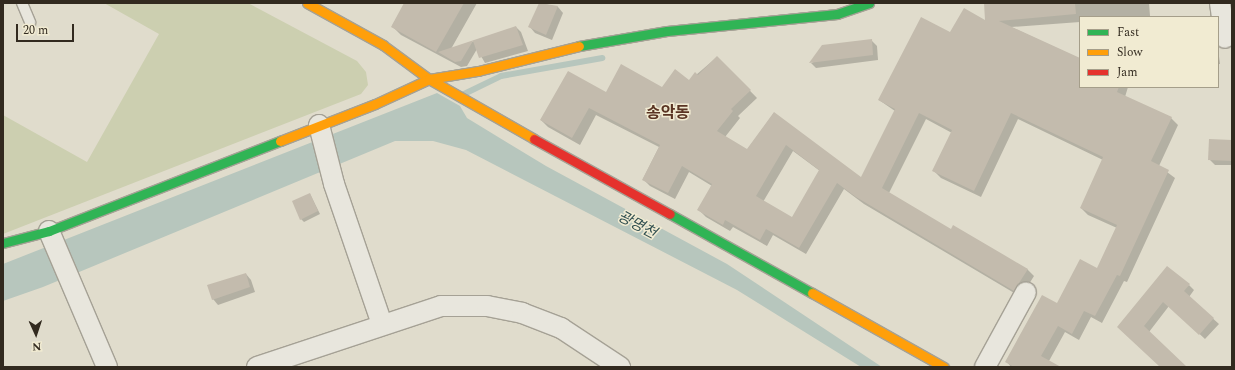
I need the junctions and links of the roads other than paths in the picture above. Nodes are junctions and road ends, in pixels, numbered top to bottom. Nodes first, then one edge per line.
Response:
1 (22, 3) edge
2 (307, 3) edge
3 (869, 3) edge
4 (1220, 3) edge
5 (30, 22) dead end
6 (1225, 38) dead end
7 (429, 79) junction
8 (319, 132) junction
9 (51, 238) junction
10 (3, 243) edge
11 (1026, 292) dead end
12 (382, 324) junction
13 (107, 367) edge
14 (257, 367) edge
15 (620, 367) edge
16 (944, 367) edge
17 (986, 367) edge

1 - 5 lane
2 - 7 street
3 - 7 street
4 - 6 street
7 - 8 street
7 - 16 street
8 - 9 street
8 - 12 street
9 - 10 street
9 - 13 street
11 - 17 street
12 - 14 street
12 - 15 street

